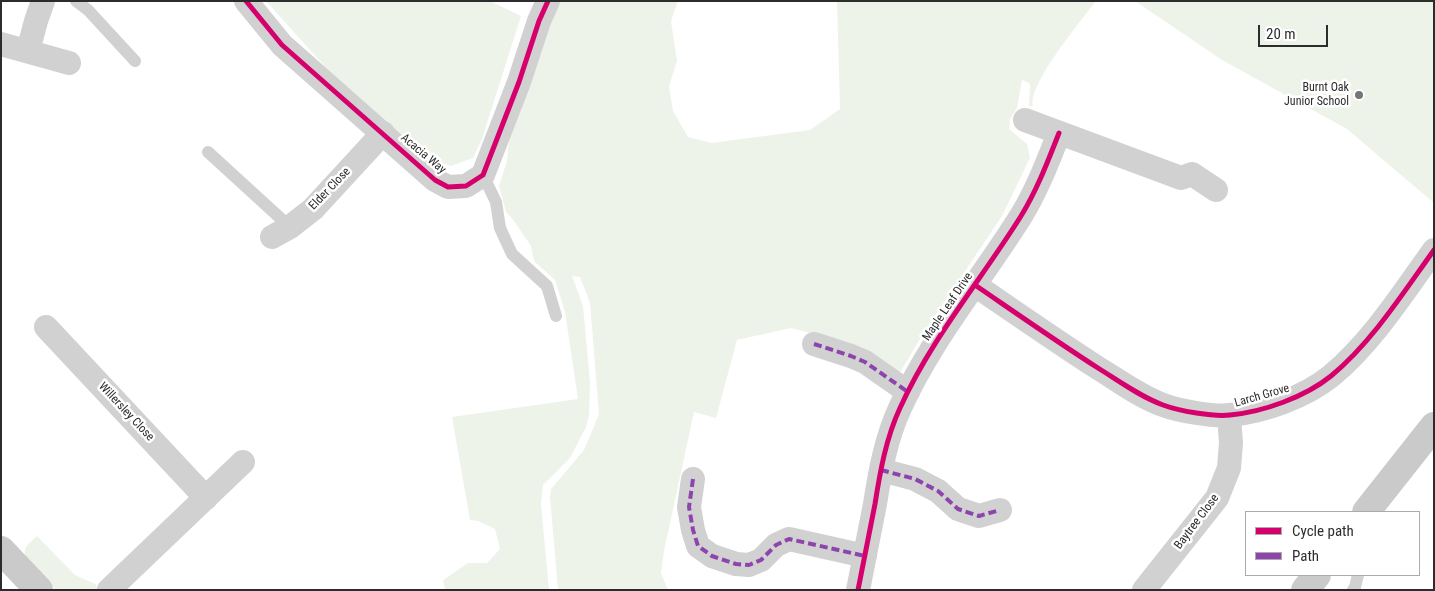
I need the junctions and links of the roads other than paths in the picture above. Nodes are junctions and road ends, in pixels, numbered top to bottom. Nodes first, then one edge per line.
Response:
1 (43, 1) edge
2 (76, 1) edge
3 (246, 1) edge
4 (548, 1) edge
5 (1, 44) edge
6 (28, 51) junction
7 (135, 61) dead end
8 (69, 63) dead end
9 (1025, 120) dead end
10 (383, 133) junction
11 (1059, 133) junction
12 (208, 152) dead end
13 (483, 175) junction
14 (1216, 190) dead end
15 (281, 232) joint
16 (1434, 250) edge
17 (975, 285) junction
18 (556, 316) dead end
19 (46, 327) dead end
20 (814, 344) dead end
21 (908, 392) junction
22 (1229, 416) junction
23 (1434, 426) edge
24 (243, 462) dead end
25 (881, 470) junction
26 (693, 480) dead end
27 (206, 498) junction
28 (1000, 510) dead end
29 (1367, 511) edge
30 (1, 550) edge
31 (865, 556) junction
32 (1316, 576) edge
33 (1358, 576) edge
34 (39, 590) edge
35 (109, 590) edge
36 (858, 590) edge
37 (1144, 590) edge
38 (1305, 590) edge
39 (1353, 590) edge

1 - 6 street
2 - 7 lane
3 - 10 street, Acacia Way
4 - 13 street
5 - 6 street
6 - 8 street
9 - 11 street
10 - 13 street, Acacia Way
10 - 15 street, Elder Close
11 - 14 street
11 - 17 street, Maple Leaf Drive
12 - 15 lane
13 - 18 lane
16 - 22 street, Larch Grove
17 - 21 street, Maple Leaf Drive
17 - 22 street, Larch Grove
19 - 27 street, Willersley Close
20 - 21 street
21 - 25 street, Maple Leaf Drive
22 - 37 street, Baytree Close
23 - 29 main road
24 - 27 street
25 - 28 street
25 - 31 street, Maple Leaf Drive
26 - 31 street
27 - 35 street
30 - 34 main road
31 - 36 street, Maple Leaf Drive
32 - 38 main road
33 - 39 lane

